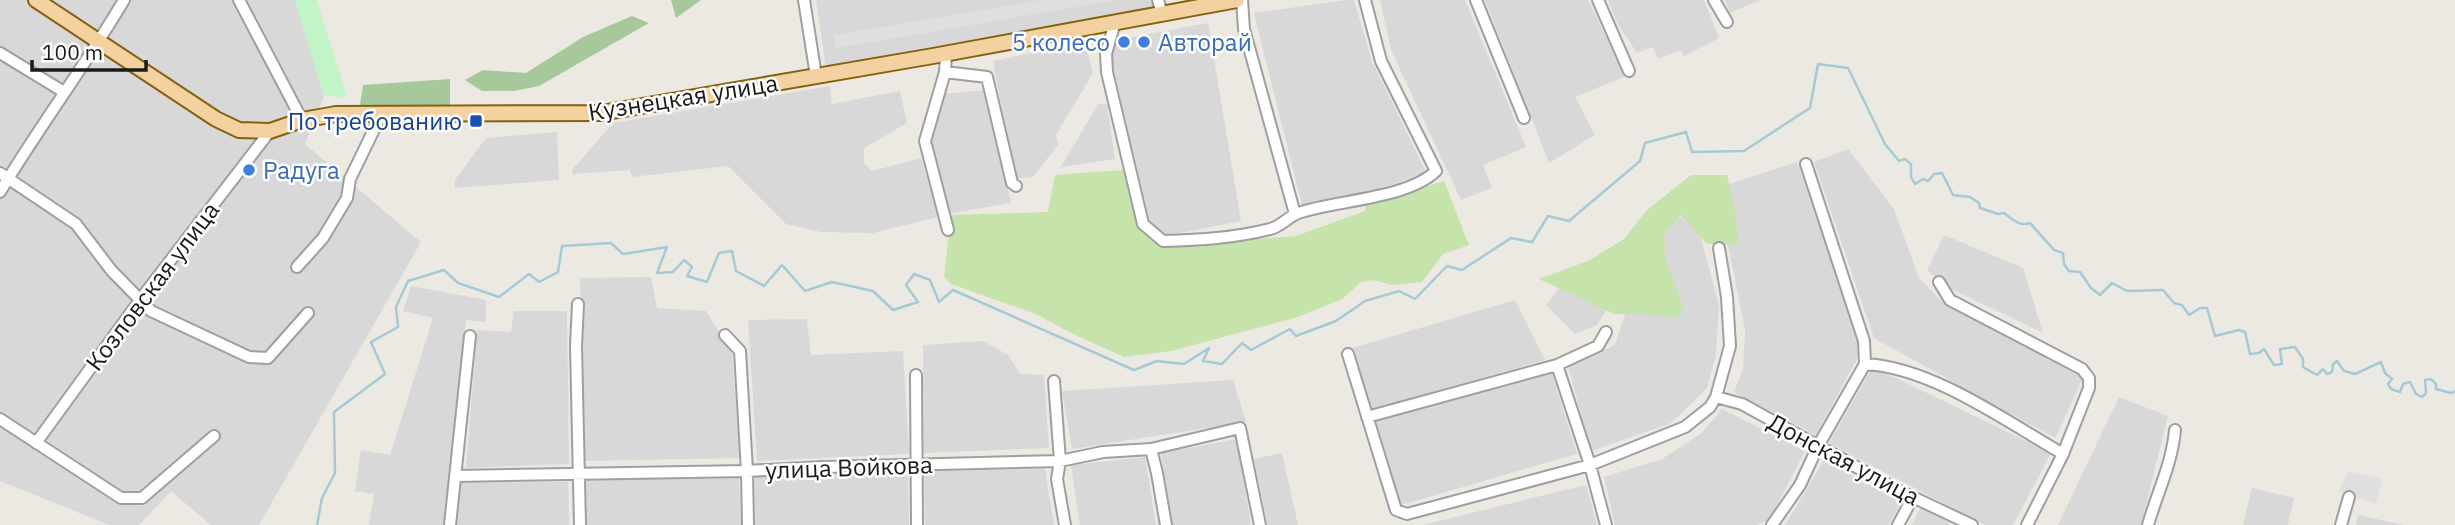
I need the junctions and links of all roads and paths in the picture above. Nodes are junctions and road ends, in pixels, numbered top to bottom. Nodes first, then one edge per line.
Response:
1 (36, 0) edge
2 (124, 0) edge
3 (239, 0) edge
4 (804, 0) edge
5 (1237, 0) edge
6 (1242, 0) edge
7 (1365, 0) edge
8 (1476, 0) edge
9 (1598, 0) edge
10 (1714, 0) edge
11 (1160, 7) edge
12 (1727, 22) dead end
13 (1115, 23) junction
14 (99, 42) junction
15 (0, 52) edge
16 (946, 54) junction
17 (1629, 71) dead end
18 (945, 72) junction
19 (816, 76) junction
20 (64, 92) junction
21 (382, 113) junction
22 (1524, 118) dead end
23 (302, 120) junction
24 (270, 131) junction
25 (1806, 164) dead end
26 (4, 176) edge
27 (1016, 186) dead end
28 (0, 192) edge
29 (1296, 214) junction
30 (948, 230) dead end
31 (1719, 248) dead end
32 (297, 267) dead end
33 (1939, 282) dead end
34 (140, 300) junction
35 (578, 304) dead end
36 (308, 313) dead end
37 (1606, 332) dead end
38 (725, 335) dead end
39 (470, 336) dead end
40 (1348, 355) dead end
41 (1865, 364) junction
42 (1557, 365) junction
43 (916, 375) dead end
44 (1054, 381) dead end
45 (1716, 397) junction
46 (1367, 416) junction
47 (0, 419) edge
48 (2175, 430) dead end
49 (214, 436) dead end
50 (36, 443) junction
51 (1818, 446) junction
52 (1151, 449) junction
53 (2063, 454) junction
54 (1060, 461) junction
55 (916, 464) junction
56 (1590, 465) junction
57 (747, 471) junction
58 (578, 475) junction
59 (455, 476) junction
60 (1913, 497) junction
61 (2350, 497) dead end
62 (450, 525) edge
63 (580, 525) edge
64 (748, 525) edge
65 (917, 525) edge
66 (1065, 525) edge
67 (1166, 525) edge
68 (1260, 525) edge
69 (1606, 525) edge
70 (1772, 525) edge
71 (1898, 525) edge
72 (1972, 525) edge
73 (2027, 525) edge
74 (2148, 525) edge
75 (2341, 525) edge

1 - 14 main road, Кузнецкая улица
2 - 14 street
3 - 23 street
4 - 19 street
5 - 11 main road, Кузнецкая улица
6 - 29 street
7 - 29 street
8 - 22 street
9 - 17 street
10 - 12 street
11 - 13 main road, Кузнецкая улица
13 - 16 main road, Кузнецкая улица
13 - 29 street
14 - 20 street
14 - 24 main road, Кузнецкая улица
15 - 20 street
16 - 18 street
16 - 19 main road, Кузнецкая улица
18 - 27 street
18 - 30 street
19 - 21 main road, Кузнецкая улица
20 - 26 street
21 - 23 main road, Кузнецкая улица
21 - 32 street
23 - 24 main road, Кузнецкая улица
24 - 34 street, Козловская улица
25 - 41 street
26 - 28 street
26 - 34 street
31 - 45 street
33 - 53 street
34 - 36 street
34 - 50 street, Козловская улица
35 - 58 street
37 - 42 street
38 - 57 street
39 - 59 street
40 - 46 street
41 - 51 street
41 - 53 street
42 - 46 street
42 - 56 street
43 - 55 street
44 - 54 street
45 - 51 street, Донская улица
45 - 56 street
46 - 56 street
47 - 50 street
48 - 74 street
49 - 50 street
51 - 60 street, Донская улица
51 - 70 street
52 - 54 street, улица Войкова
52 - 67 street
52 - 68 street, улица Войкова
53 - 73 street
54 - 55 street, улица Войкова
54 - 66 street
55 - 57 street, улица Войкова
55 - 65 street
56 - 69 street
57 - 58 street, улица Войкова
57 - 64 street
58 - 59 street, улица Войкова
58 - 63 street
59 - 62 street
60 - 71 street
60 - 72 street, Донская улица
61 - 75 street

